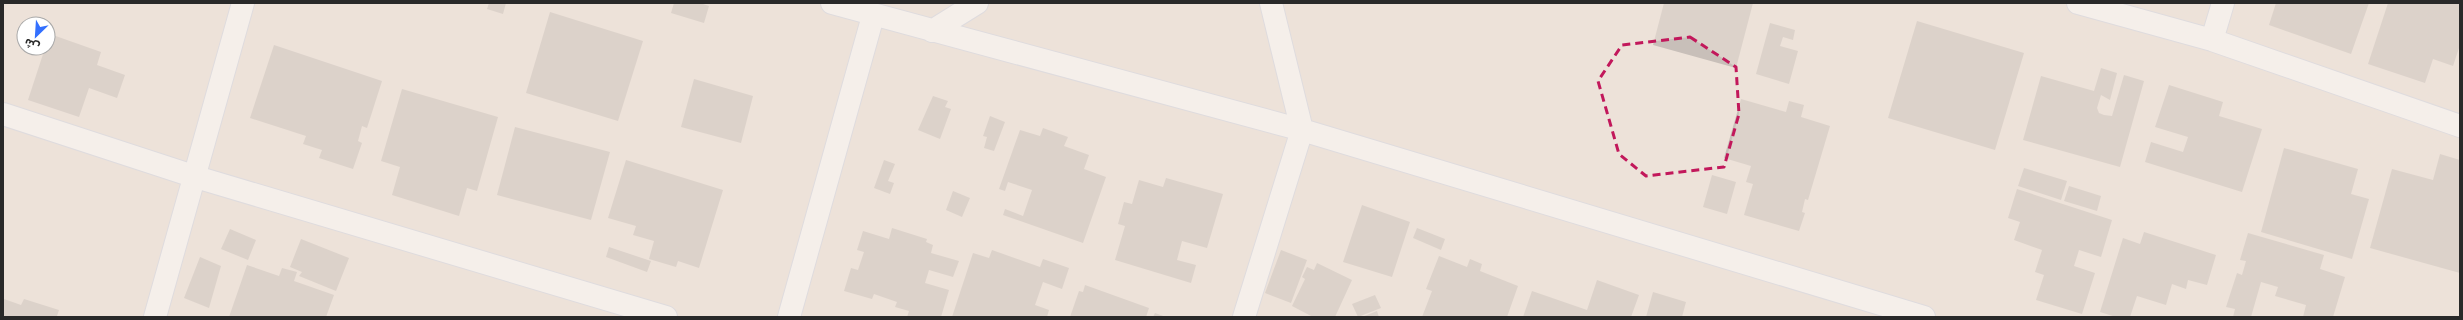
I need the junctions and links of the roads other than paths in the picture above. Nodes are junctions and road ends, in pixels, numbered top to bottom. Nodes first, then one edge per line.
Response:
1 (243, 3) edge
2 (832, 3) edge
3 (976, 3) edge
4 (1271, 3) edge
5 (2078, 3) edge
6 (2223, 3) edge
7 (873, 16) junction
8 (932, 31) junction
9 (2212, 40) junction
10 (3, 114) edge
11 (2460, 126) edge
12 (1302, 130) junction
13 (196, 177) junction
14 (155, 317) edge
15 (666, 317) edge
16 (788, 317) edge
17 (1244, 317) edge
18 (1924, 317) edge

1 - 13 street
2 - 7 street
3 - 8 street
4 - 12 street
5 - 9 street
6 - 9 street
7 - 8 street
7 - 16 street
8 - 12 street
9 - 11 street
10 - 13 street
12 - 17 street
12 - 18 street
13 - 14 street
13 - 15 street

